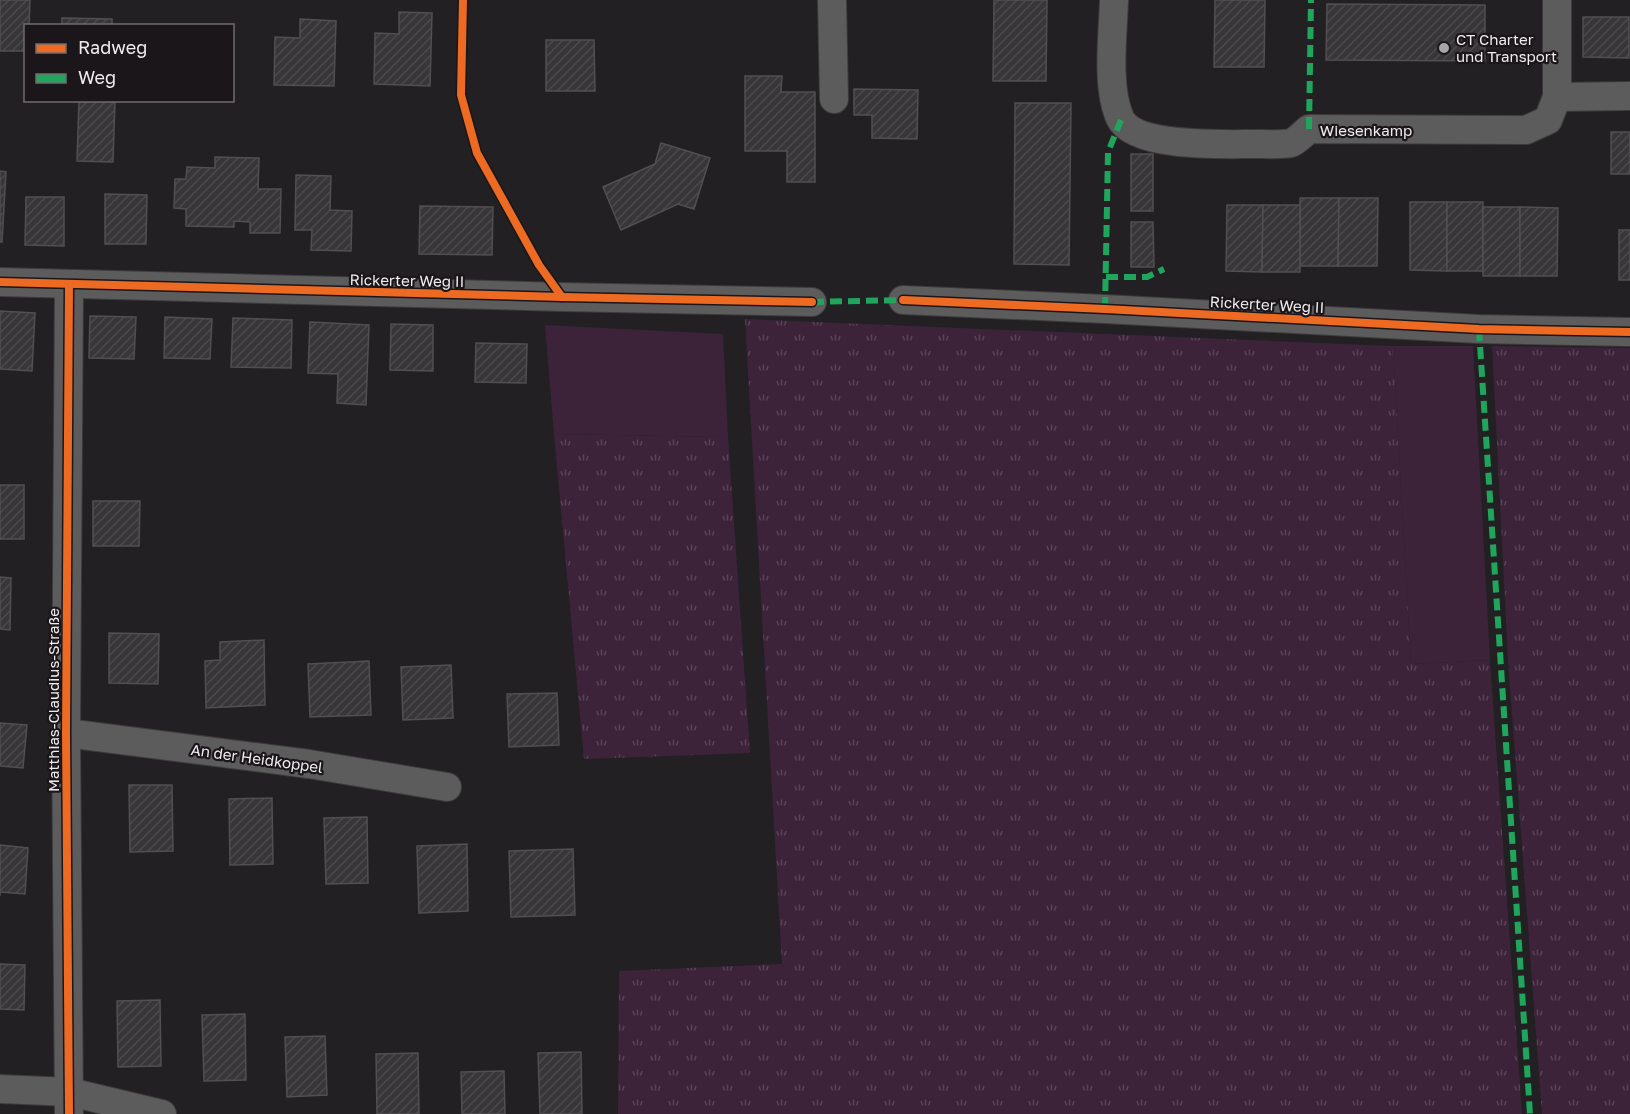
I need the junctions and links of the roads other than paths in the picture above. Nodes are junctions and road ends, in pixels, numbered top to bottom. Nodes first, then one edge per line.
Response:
1 (832, 0) edge
2 (1114, 0) edge
3 (1557, 0) edge
4 (1630, 96) edge
5 (1557, 97) junction
6 (834, 99) dead end
7 (0, 282) edge
8 (69, 285) junction
9 (903, 300) dead end
10 (812, 302) dead end
11 (1630, 332) edge
12 (66, 733) junction
13 (447, 787) dead end
14 (0, 1089) edge
15 (70, 1103) edge
16 (162, 1114) edge

1 - 6 street
2 - 5 street, Wiesenkamp
3 - 5 street, Wiesenkamp
4 - 5 street
7 - 8 street, Rickerter Weg II
8 - 10 street, Rickerter Weg II
8 - 12 street, Matthias-Claudius-Straße
9 - 11 street, Rickerter Weg II
12 - 13 street, An der Heidkoppel
12 - 15 street, Matthias-Claudius-Straße
14 - 15 street
15 - 16 street

